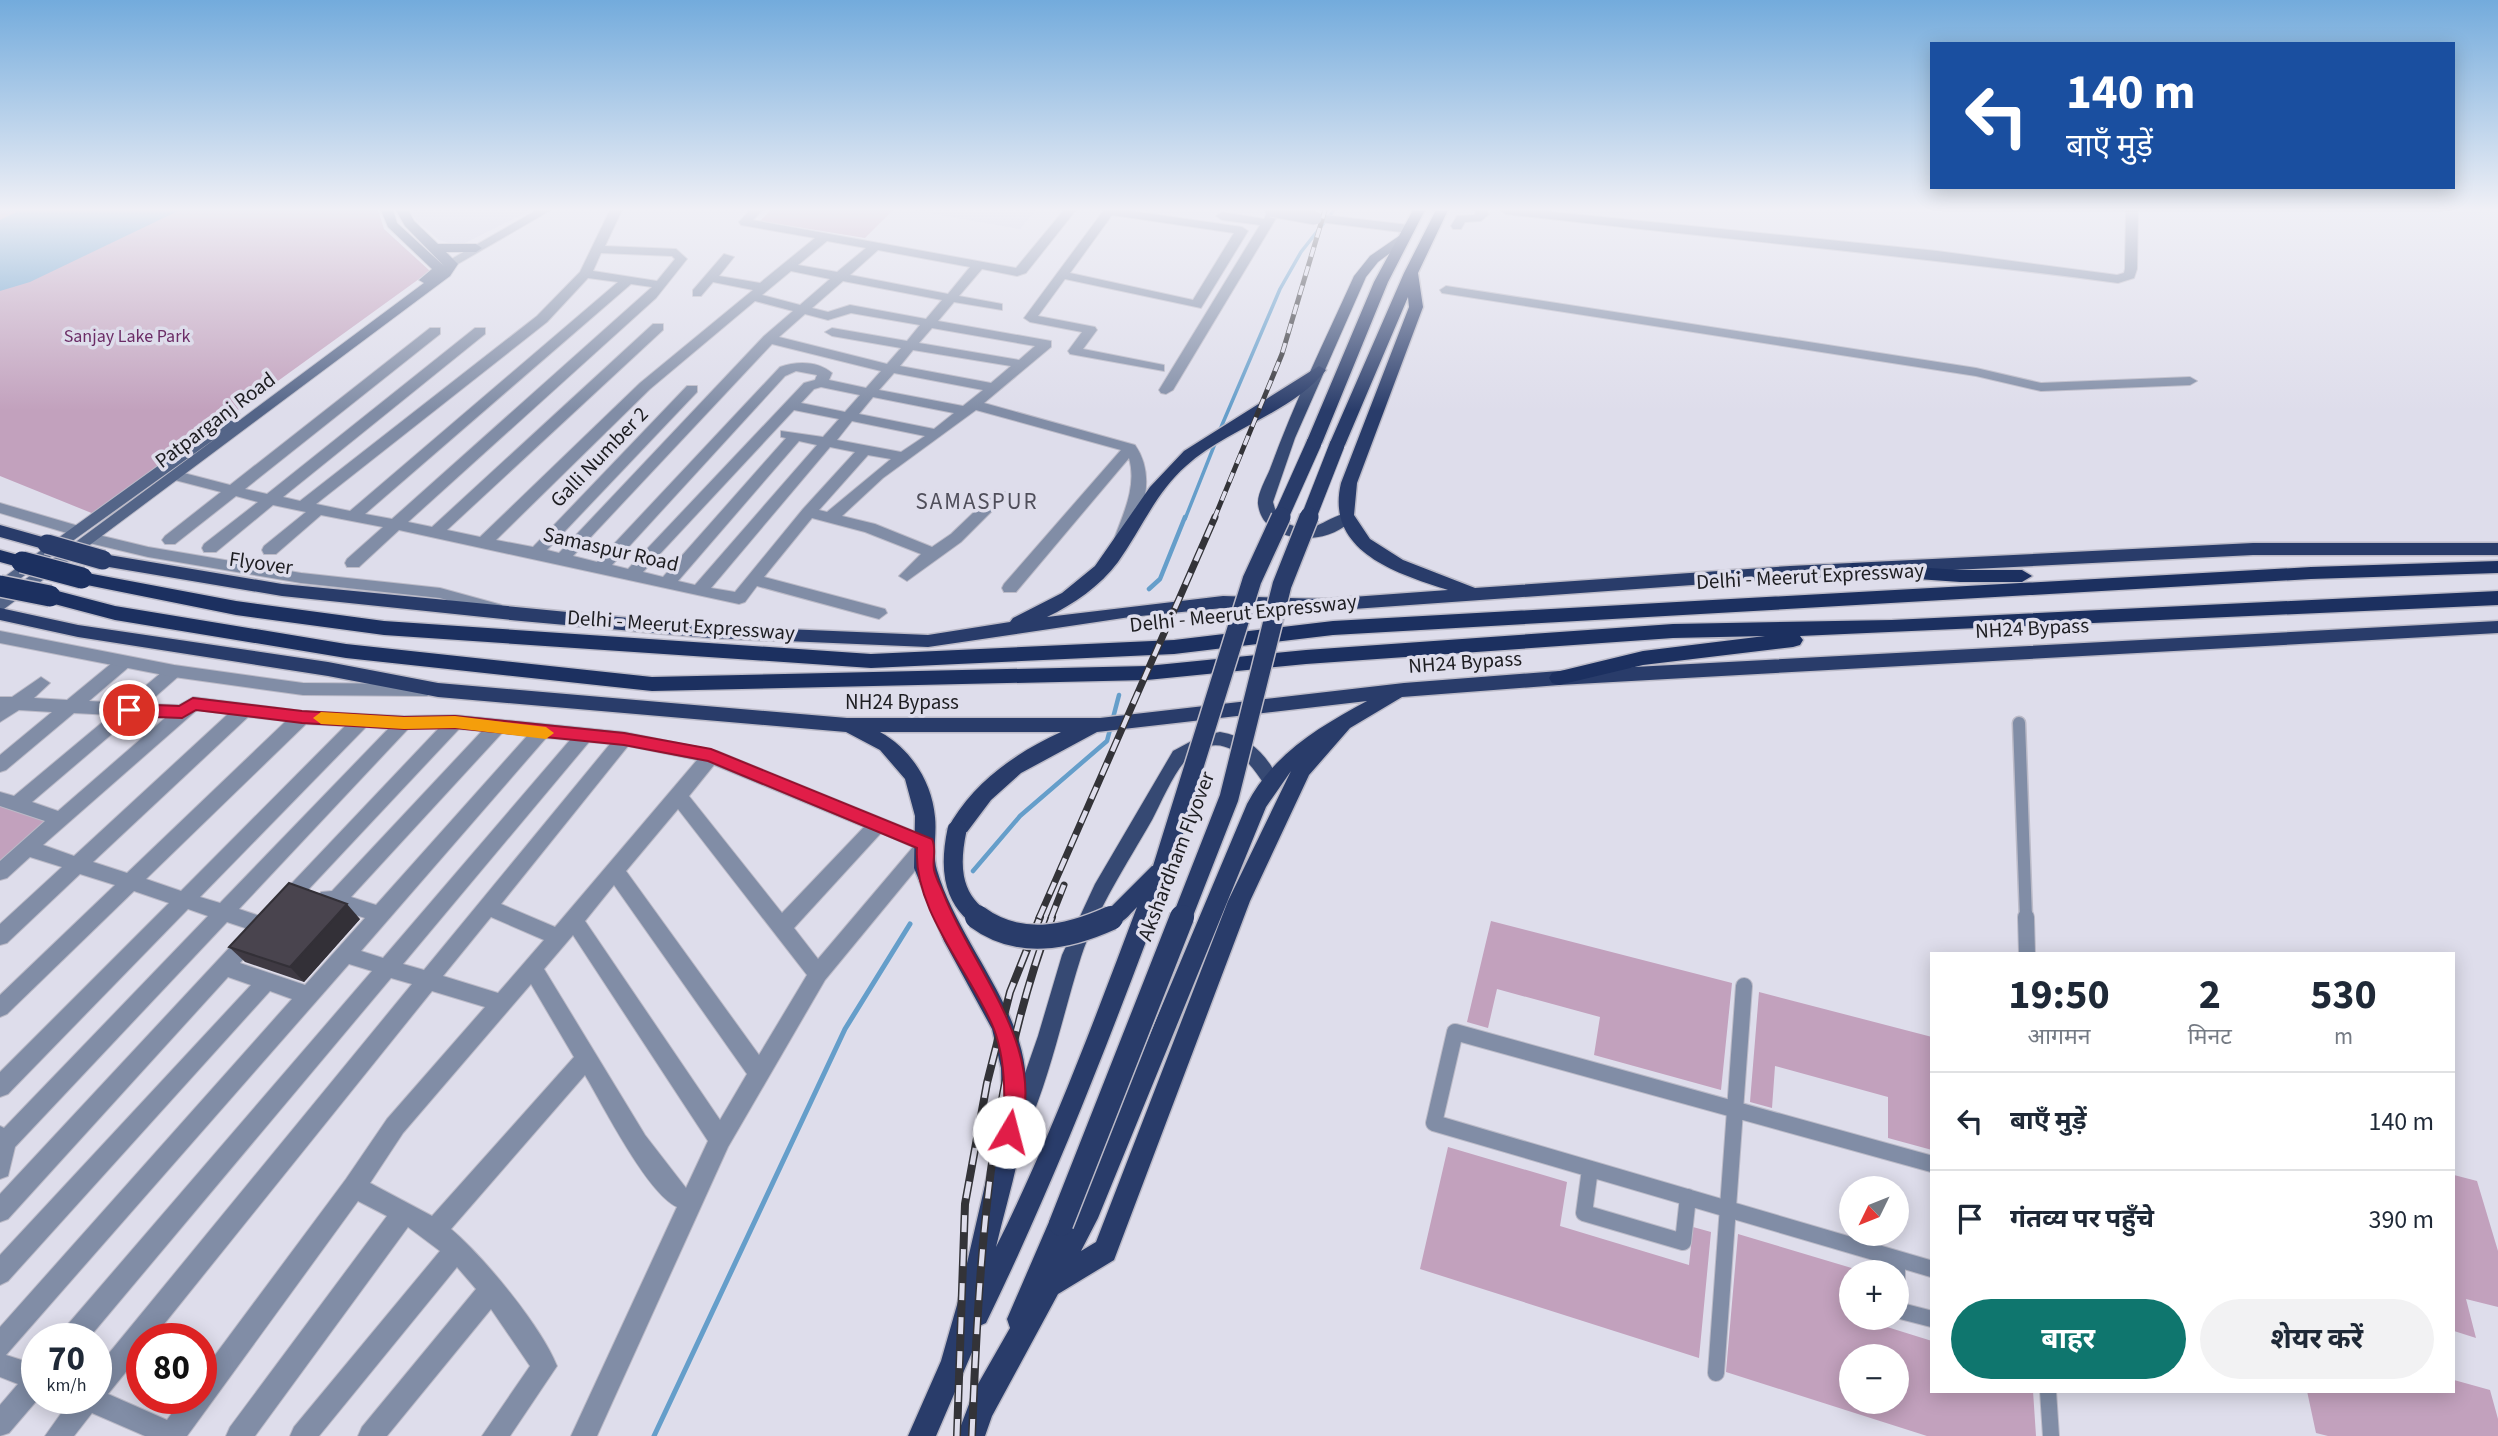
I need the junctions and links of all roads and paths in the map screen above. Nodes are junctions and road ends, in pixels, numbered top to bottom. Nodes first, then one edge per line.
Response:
1 (431, 277) edge
2 (437, 277) edge
3 (582, 277) edge
4 (607, 277) edge
5 (668, 277) edge
6 (778, 277) edge
7 (837, 277) joint
8 (969, 277) edge
9 (1062, 277) edge
10 (1073, 277) edge
11 (1213, 277) edge
12 (1233, 277) edge
13 (1360, 277) edge
14 (1384, 277) edge
15 (1409, 277) edge
16 (1412, 277) edge
17 (2104, 277) edge
18 (2124, 277) edge
19 (710, 278) joint
20 (628, 280) junction
21 (662, 285) junction
22 (1446, 290) dead end
23 (697, 293) dead end
24 (759, 293) junction
25 (950, 299) junction
26 (997, 307) dead end
27 (799, 309) junction
28 (928, 324) junction
29 (658, 327) dead end
30 (435, 331) dead end
31 (480, 331) dead end
32 (832, 332) dead end
33 (769, 339) junction
34 (909, 346) junction
35 (1021, 364) junction
36 (890, 368) junction
37 (1159, 368) dead end
38 (1319, 370) junction
39 (2190, 381) dead end
40 (821, 383) junction
41 (994, 388) junction
42 (692, 389) dead end
43 (1166, 390) dead end
44 (870, 392) junction
45 (791, 405) junction
46 (970, 408) junction
47 (1263, 412) joint
48 (849, 417) junction
49 (768, 430) junction
50 (937, 434) junction
51 (796, 436) junction
52 (827, 442) junction
53 (1130, 448) junction
54 (865, 450) junction
55 (902, 457) junction
56 (176, 477) junction
57 (231, 491) junction
58 (1000, 495) dead end
59 (267, 499) junction
60 (0, 508) edge
61 (310, 508) junction
62 (808, 512) junction
63 (832, 516) junction
64 (352, 517) junction
65 (1346, 518) junction
66 (395, 526) junction
67 (0, 531) edge
68 (434, 534) junction
69 (84, 535) junction
70 (170, 540) dead end
71 (1121, 542) junction
72 (47, 544) joint
73 (482, 544) junction
74 (2494, 547) edge
75 (210, 548) dead end
76 (270, 550) dead end
77 (536, 553) junction
78 (934, 553) junction
79 (0, 556) edge
80 (562, 559) junction
81 (103, 560) joint
82 (352, 564) dead end
83 (2498, 567) edge
84 (600, 568) junction
85 (1853, 569) junction
86 (631, 575) junction
87 (906, 576) dead end
88 (754, 580) junction
89 (2178, 580) junction
90 (667, 583) junction
91 (0, 587) edge
92 (1010, 588) dead end
93 (699, 591) junction
94 (1478, 593) junction
95 (2498, 598) edge
96 (0, 607) edge
97 (879, 613) dead end
98 (0, 614) edge
99 (521, 615) junction
100 (1892, 627) junction
101 (2498, 627) edge
102 (974, 635) junction
103 (0, 637) edge
104 (124, 662) junction
105 (174, 671) junction
106 (1559, 678) junction
107 (41, 683) dead end
108 (438, 690) junction
109 (1404, 690) junction
110 (8, 704) edge
111 (68, 707) junction
112 (245, 709) junction
113 (129, 710) junction
114 (182, 712) junction
115 (0, 716) edge
116 (302, 717) junction
117 (362, 720) junction
118 (455, 722) junction
119 (404, 723) junction
120 (1343, 723) junction
121 (2019, 723) dead end
122 (847, 725) junction
123 (1100, 725) junction
124 (497, 727) junction
125 (541, 732) junction
126 (584, 736) junction
127 (624, 739) junction
128 (711, 755) junction
129 (0, 765) edge
130 (1271, 781) junction
131 (679, 797) junction
132 (9, 801) edge
133 (61, 818) junction
134 (877, 825) junction
135 (926, 844) junction
136 (27, 848) junction
137 (77, 865) junction
138 (1162, 869) junction
139 (615, 871) junction
140 (0, 872) edge
141 (129, 883) junction
142 (298, 887) junction
143 (183, 900) junction
144 (336, 900) junction
145 (487, 907) junction
146 (220, 913) junction
147 (378, 914) junction
148 (574, 920) junction
149 (262, 925) junction
150 (781, 928) junction
151 (0, 937) edge
152 (559, 938) junction
153 (2027, 952) edge
154 (344, 954) junction
155 (388, 966) junction
156 (225, 967) junction
157 (532, 967) junction
158 (818, 974) junction
159 (429, 980) junction
160 (266, 982) junction
161 (1744, 986) dead end
162 (307, 995) junction
163 (500, 1003) junction
164 (0, 1008) edge
165 (587, 1058) junction
166 (760, 1074) junction
167 (0, 1087) edge
168 (1735, 1109) junction
169 (3, 1140) edge
170 (720, 1140) junction
171 (1930, 1163) edge
172 (0, 1168) edge
173 (1590, 1169) junction
174 (1000, 1175) junction
175 (354, 1187) junction
176 (1688, 1197) junction
177 (689, 1201) junction
178 (1728, 1207) junction
179 (0, 1211) edge
180 (403, 1214) junction
181 (434, 1231) junction
182 (456, 1250) junction
183 (1897, 1259) junction
184 (1930, 1268) edge
185 (0, 1273) edge
186 (1052, 1285) junction
187 (491, 1290) junction
188 (1930, 1318) edge
189 (86, 1323) edge
190 (0, 1346) edge
191 (954, 1360) junction
192 (0, 1365) edge
193 (112, 1369) edge
194 (21, 1373) edge
195 (1716, 1373) dead end
196 (217, 1374) edge
197 (2048, 1393) edge
198 (21, 1398) edge
199 (112, 1408) edge
200 (75, 1414) edge
201 (188, 1414) edge
202 (975, 1423) edge
203 (0, 1424) edge
204 (173, 1435) edge
205 (58, 1436) edge
206 (239, 1436) edge
207 (303, 1436) edge
208 (370, 1436) edge
209 (495, 1436) edge
210 (584, 1436) edge
211 (922, 1436) edge
212 (2052, 1436) edge

1 - 69 main road, Patparganj Road
2 - 56 main road, Patparganj Road
3 - 61 street
4 - 20 street
5 - 21 street
6 - 24 street
7 - 25 street
7 - 27 street
8 - 25 street, Samaspur Road
9 - 37 street
10 - 11 street
12 - 43 street
13 - 38 main road
14 - 138 highway, Akshardham Flyover, bridge
15 - 202 highway, Akshardham Flyover, bridge
16 - 65 highway
17 - 18 street
19 - 23 street
19 - 24 street
20 - 21 street
20 - 64 street
21 - 66 street
22 - 39 street
24 - 27 street
24 - 73 street
25 - 26 street
25 - 28 street, Samaspur Road
27 - 28 street
27 - 33 street
28 - 34 street, Samaspur Road
28 - 35 street
29 - 68 street
30 - 57 street
31 - 59 street
32 - 34 street
33 - 36 street
33 - 80 street
34 - 35 street
34 - 36 street, Samaspur Road
35 - 41 street
36 - 41 street
36 - 44 street, Samaspur Road
38 - 47 highway
38 - 65 main road
40 - 44 street
40 - 45 street
40 - 84 street
41 - 46 street
42 - 77 street, Galli Number 2
44 - 46 street
44 - 48 street, Samaspur Road
45 - 48 street
45 - 49 street
46 - 50 street
46 - 53 street
47 - 71 highway
48 - 50 street
48 - 52 street, Samaspur Road
49 - 51 street
49 - 86 street
50 - 55 street
51 - 52 street
51 - 90 street
52 - 54 street
52 - 93 street, Samaspur Road
53 - 71 street
53 - 92 street
54 - 55 street
54 - 62 street
55 - 63 street
56 - 57 street, Samaspur Road
56 - 69 main road, Patparganj Road
57 - 59 street, Samaspur Road
57 - 70 street
58 - 78 street
59 - 61 street, Samaspur Road
59 - 75 street
60 - 69 street
61 - 64 street, Samaspur Road
61 - 76 street
62 - 63 street
62 - 88 street
63 - 78 street
64 - 66 street, Samaspur Road
65 - 94 highway
66 - 68 street, Samaspur Road
66 - 82 street
67 - 72 highway, Flyover
68 - 73 street, Samaspur Road
69 - 91 main road, Patparganj Road
69 - 96 main road, Patparganj Road
69 - 99 street
71 - 102 highway
72 - 81 highway, Flyover, bridge
73 - 77 street, Samaspur Road
74 - 85 highway
77 - 80 street, Samaspur Road
78 - 87 street
79 - 89 highway, Delhi - Meerut Expressway, bridge
80 - 84 street, Samaspur Road
81 - 99 highway, Flyover
83 - 89 highway, Delhi - Meerut Expressway
84 - 86 street, Samaspur Road
85 - 89 highway
85 - 94 highway
86 - 90 street, Samaspur Road
88 - 93 street
88 - 97 street
90 - 93 street, Samaspur Road
91 - 100 highway, bridge
94 - 102 highway
95 - 100 highway
98 - 108 highway
99 - 102 highway
100 - 106 highway
101 - 106 highway, NH24 Bypass
103 - 104 street
104 - 105 street
104 - 111 street
105 - 108 street
105 - 113 street
106 - 109 highway, NH24 Bypass
107 - 110 street
108 - 122 highway, NH24 Bypass
109 - 120 highway
109 - 123 highway, NH24 Bypass
110 - 111 street
110 - 115 street
111 - 113 street
111 - 129 street
112 - 114 street
112 - 116 street
112 - 137 street
113 - 114 street
113 - 132 street
114 - 133 street
116 - 117 street
116 - 141 street
117 - 119 street
117 - 143 street
118 - 119 street
118 - 124 street
118 - 142 street
119 - 146 street
120 - 130 highway
120 - 186 highway
121 - 153 street
122 - 123 highway, NH24 Bypass
122 - 135 highway
123 - 138 highway, bridge
124 - 125 street
124 - 144 street
125 - 126 street
125 - 147 street
126 - 127 street
126 - 155 street
127 - 128 street
127 - 145 street
128 - 131 street
128 - 134 street
130 - 174 main road
130 - 186 highway
131 - 139 street
131 - 150 street
132 - 133 street
133 - 136 street
134 - 135 street
134 - 150 street
135 - 158 street
135 - 174 highway
136 - 137 street
136 - 140 street
137 - 141 street
137 - 151 street
138 - 191 highway, Akshardham Flyover
139 - 148 street
139 - 166 street
141 - 143 street
141 - 164 street
142 - 144 street
142 - 149 street
143 - 146 street
143 - 167 street
144 - 147 street
145 - 152 street
145 - 159 street
146 - 149 street
146 - 169 street
147 - 154 street
148 - 152 street
148 - 170 street
149 - 156 street
150 - 158 street
152 - 157 street
154 - 155 street
154 - 162 street
155 - 159 street
155 - 189 street
156 - 160 street
156 - 179 street
157 - 163 street
157 - 165 street
158 - 166 street
159 - 163 street
159 - 193 street
160 - 162 street
160 - 185 street
161 - 168 street
162 - 190 street
163 - 175 street
165 - 177 street
165 - 181 street
166 - 170 street
168 - 171 street
168 - 173 street
168 - 178 street
169 - 172 street
170 - 177 street
173 - 176 street
173 - 176 street
174 - 191 highway
175 - 180 street
175 - 196 street
176 - 178 street
177 - 210 street
178 - 183 street
178 - 195 street
180 - 181 street
180 - 206 street
181 - 182 street
182 - 187 street
182 - 207 street
183 - 184 street
183 - 188 street
186 - 202 highway
187 - 208 street
187 - 209 street
191 - 211 highway
192 - 194 street
197 - 212 street
198 - 203 street
199 - 204 street
200 - 205 street
201 - 204 street

